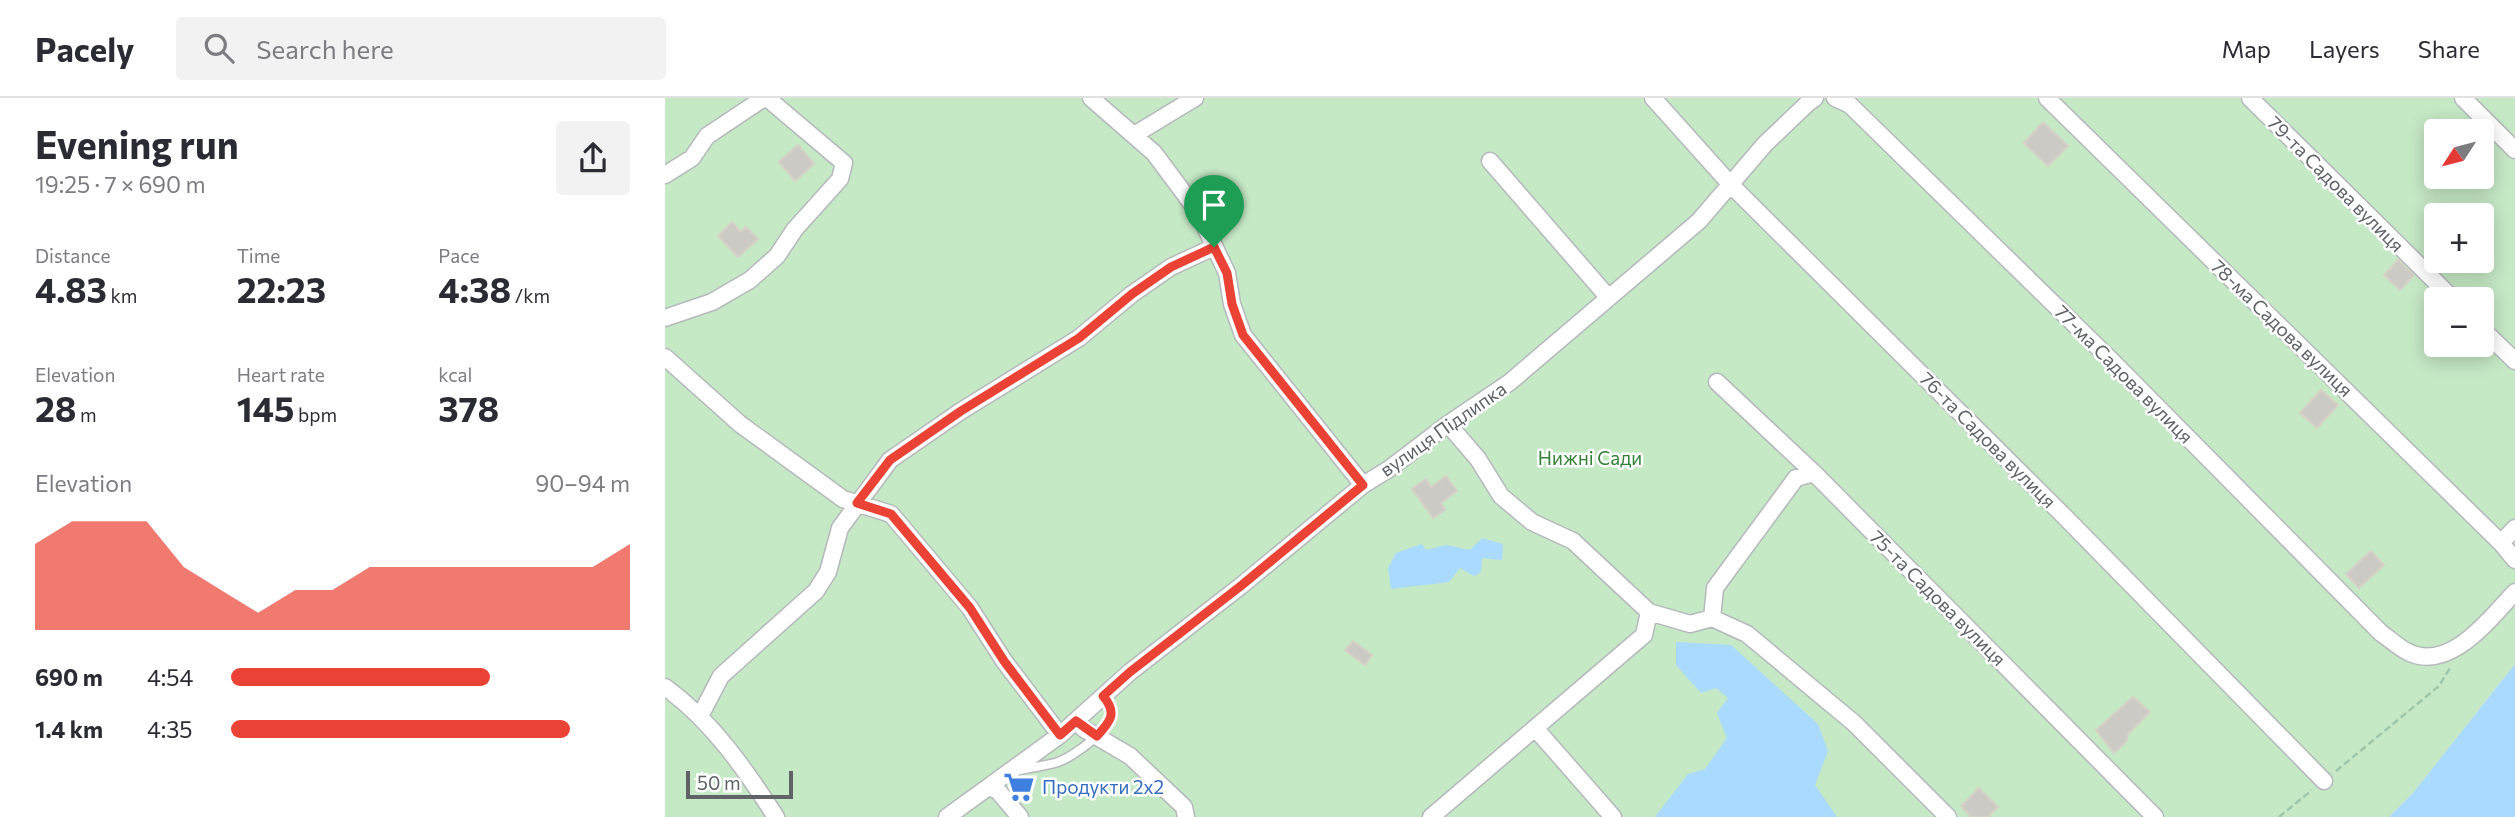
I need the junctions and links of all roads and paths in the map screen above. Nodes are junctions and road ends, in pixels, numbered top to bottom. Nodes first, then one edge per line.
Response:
1 (766, 98) edge
2 (1091, 98) edge
3 (1195, 98) edge
4 (1653, 98) edge
5 (1815, 98) edge
6 (1835, 98) edge
7 (2047, 98) edge
8 (2250, 98) edge
9 (2463, 98) edge
10 (1134, 135) junction
11 (2515, 150) edge
12 (1490, 161) dead end
13 (665, 175) edge
14 (1731, 185) junction
15 (1214, 247) junction
16 (2441, 287) edge
17 (1608, 297) junction
18 (665, 318) edge
19 (2494, 341) edge
20 (665, 357) edge
21 (2515, 361) edge
22 (1717, 382) dead end
23 (1448, 424) junction
24 (1814, 473) junction
25 (1363, 485) junction
26 (857, 503) junction
27 (2515, 528) edge
28 (2501, 543) junction
29 (2515, 560) edge
30 (2515, 593) edge
31 (1649, 612) junction
32 (1713, 618) junction
33 (2452, 665) dead end
34 (665, 687) edge
35 (1103, 696) junction
36 (700, 716) junction
37 (1076, 721) junction
38 (1535, 728) junction
39 (1060, 735) junction
40 (1097, 736) junction
41 (1010, 772) junction
42 (2324, 781) junction
43 (989, 787) junction
44 (776, 817) edge
45 (947, 817) edge
46 (1020, 817) edge
47 (1187, 817) edge
48 (1431, 817) edge
49 (1613, 817) edge
50 (1948, 817) edge
51 (2155, 817) edge
52 (2279, 817) edge

1 - 13 street
1 - 18 street
2 - 10 street
3 - 10 street
4 - 14 street, 76-та Садова вулиця
5 - 14 street
6 - 30 street, 77-ма Садова вулиця
7 - 28 street, 78-ма Садова вулиця
8 - 16 street, 79-та Садова вулиця
9 - 11 street
10 - 15 street
12 - 17 street
14 - 17 street, вулиця Підлипка
14 - 42 street, 76-та Садова вулиця
15 - 25 street
15 - 26 street
17 - 23 street, вулиця Підлипка
19 - 21 street
20 - 26 street
22 - 24 street, 75-та Садова вулиця
23 - 25 street, вулиця Підлипка
23 - 31 street
24 - 32 street
24 - 51 street, 75-та Садова вулиця
25 - 35 street, вулиця Підлипка
26 - 36 street
26 - 39 street
27 - 28 street
28 - 29 street, 78-ма Садова вулиця
31 - 32 street
31 - 38 street
32 - 50 street
33 - 42 path
34 - 36 street
35 - 37 street, вулиця Підлипка
35 - 40 lane
36 - 44 street
37 - 39 street, вулиця Підлипка
37 - 40 street
38 - 48 street
38 - 49 street
39 - 41 street, вулиця Підлипка
40 - 41 lane
40 - 47 street
41 - 43 street, вулиця Підлипка
42 - 52 path
43 - 45 street, вулиця Підлипка
43 - 46 street

